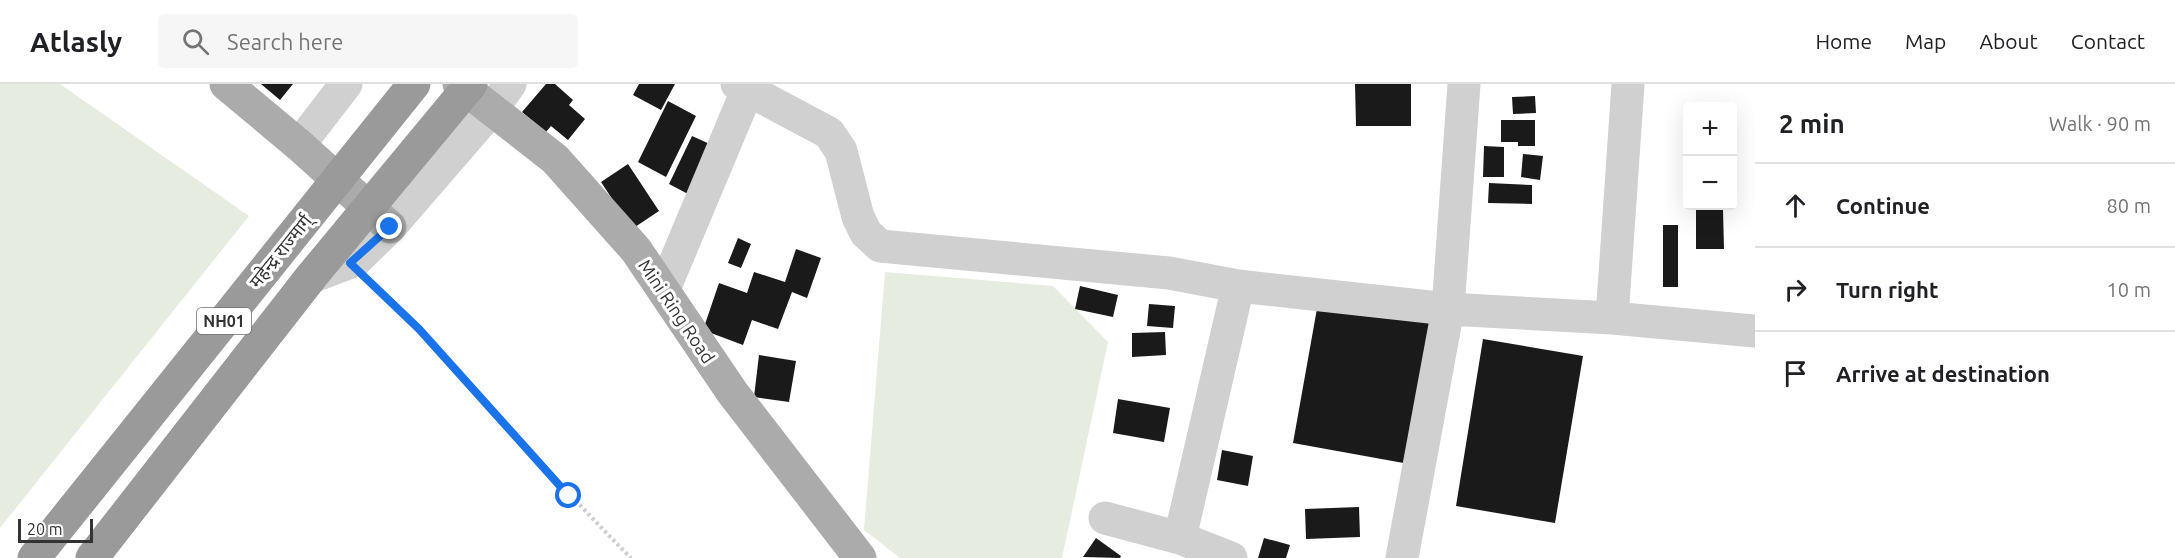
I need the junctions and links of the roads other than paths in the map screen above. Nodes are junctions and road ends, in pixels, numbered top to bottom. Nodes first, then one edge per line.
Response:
1 (226, 84) edge
2 (346, 84) edge
3 (414, 84) edge
4 (1464, 84) edge
5 (1628, 84) edge
6 (742, 87) edge
7 (480, 90) edge
8 (299, 145) junction
9 (336, 180) junction
10 (379, 217) junction
11 (311, 277) junction
12 (1238, 286) junction
13 (664, 289) junction
14 (1448, 309) junction
15 (1612, 318) junction
16 (1755, 331) edge
17 (1105, 519) dead end
18 (1180, 538) junction
19 (34, 558) edge
20 (92, 558) edge
21 (860, 558) edge
22 (1231, 558) edge
23 (1402, 558) edge

1 - 8 main road
2 - 8 street
3 - 9 highway, महेन्द्र राज्मार्ग् / NH01
4 - 14 street
5 - 15 street
6 - 12 street
6 - 13 street
7 - 10 highway, NH01
7 - 13 main road, Mini Ring Road
8 - 9 main road
9 - 10 main road
9 - 19 highway, महेन्द्र राज्मार्ग् / NH01
10 - 11 highway, NH01
10 - 11 street
11 - 20 highway, NH01
12 - 14 street
12 - 18 street
13 - 21 main road, Mini Ring Road
14 - 15 street
14 - 23 street
15 - 16 street
17 - 18 street
18 - 22 street

